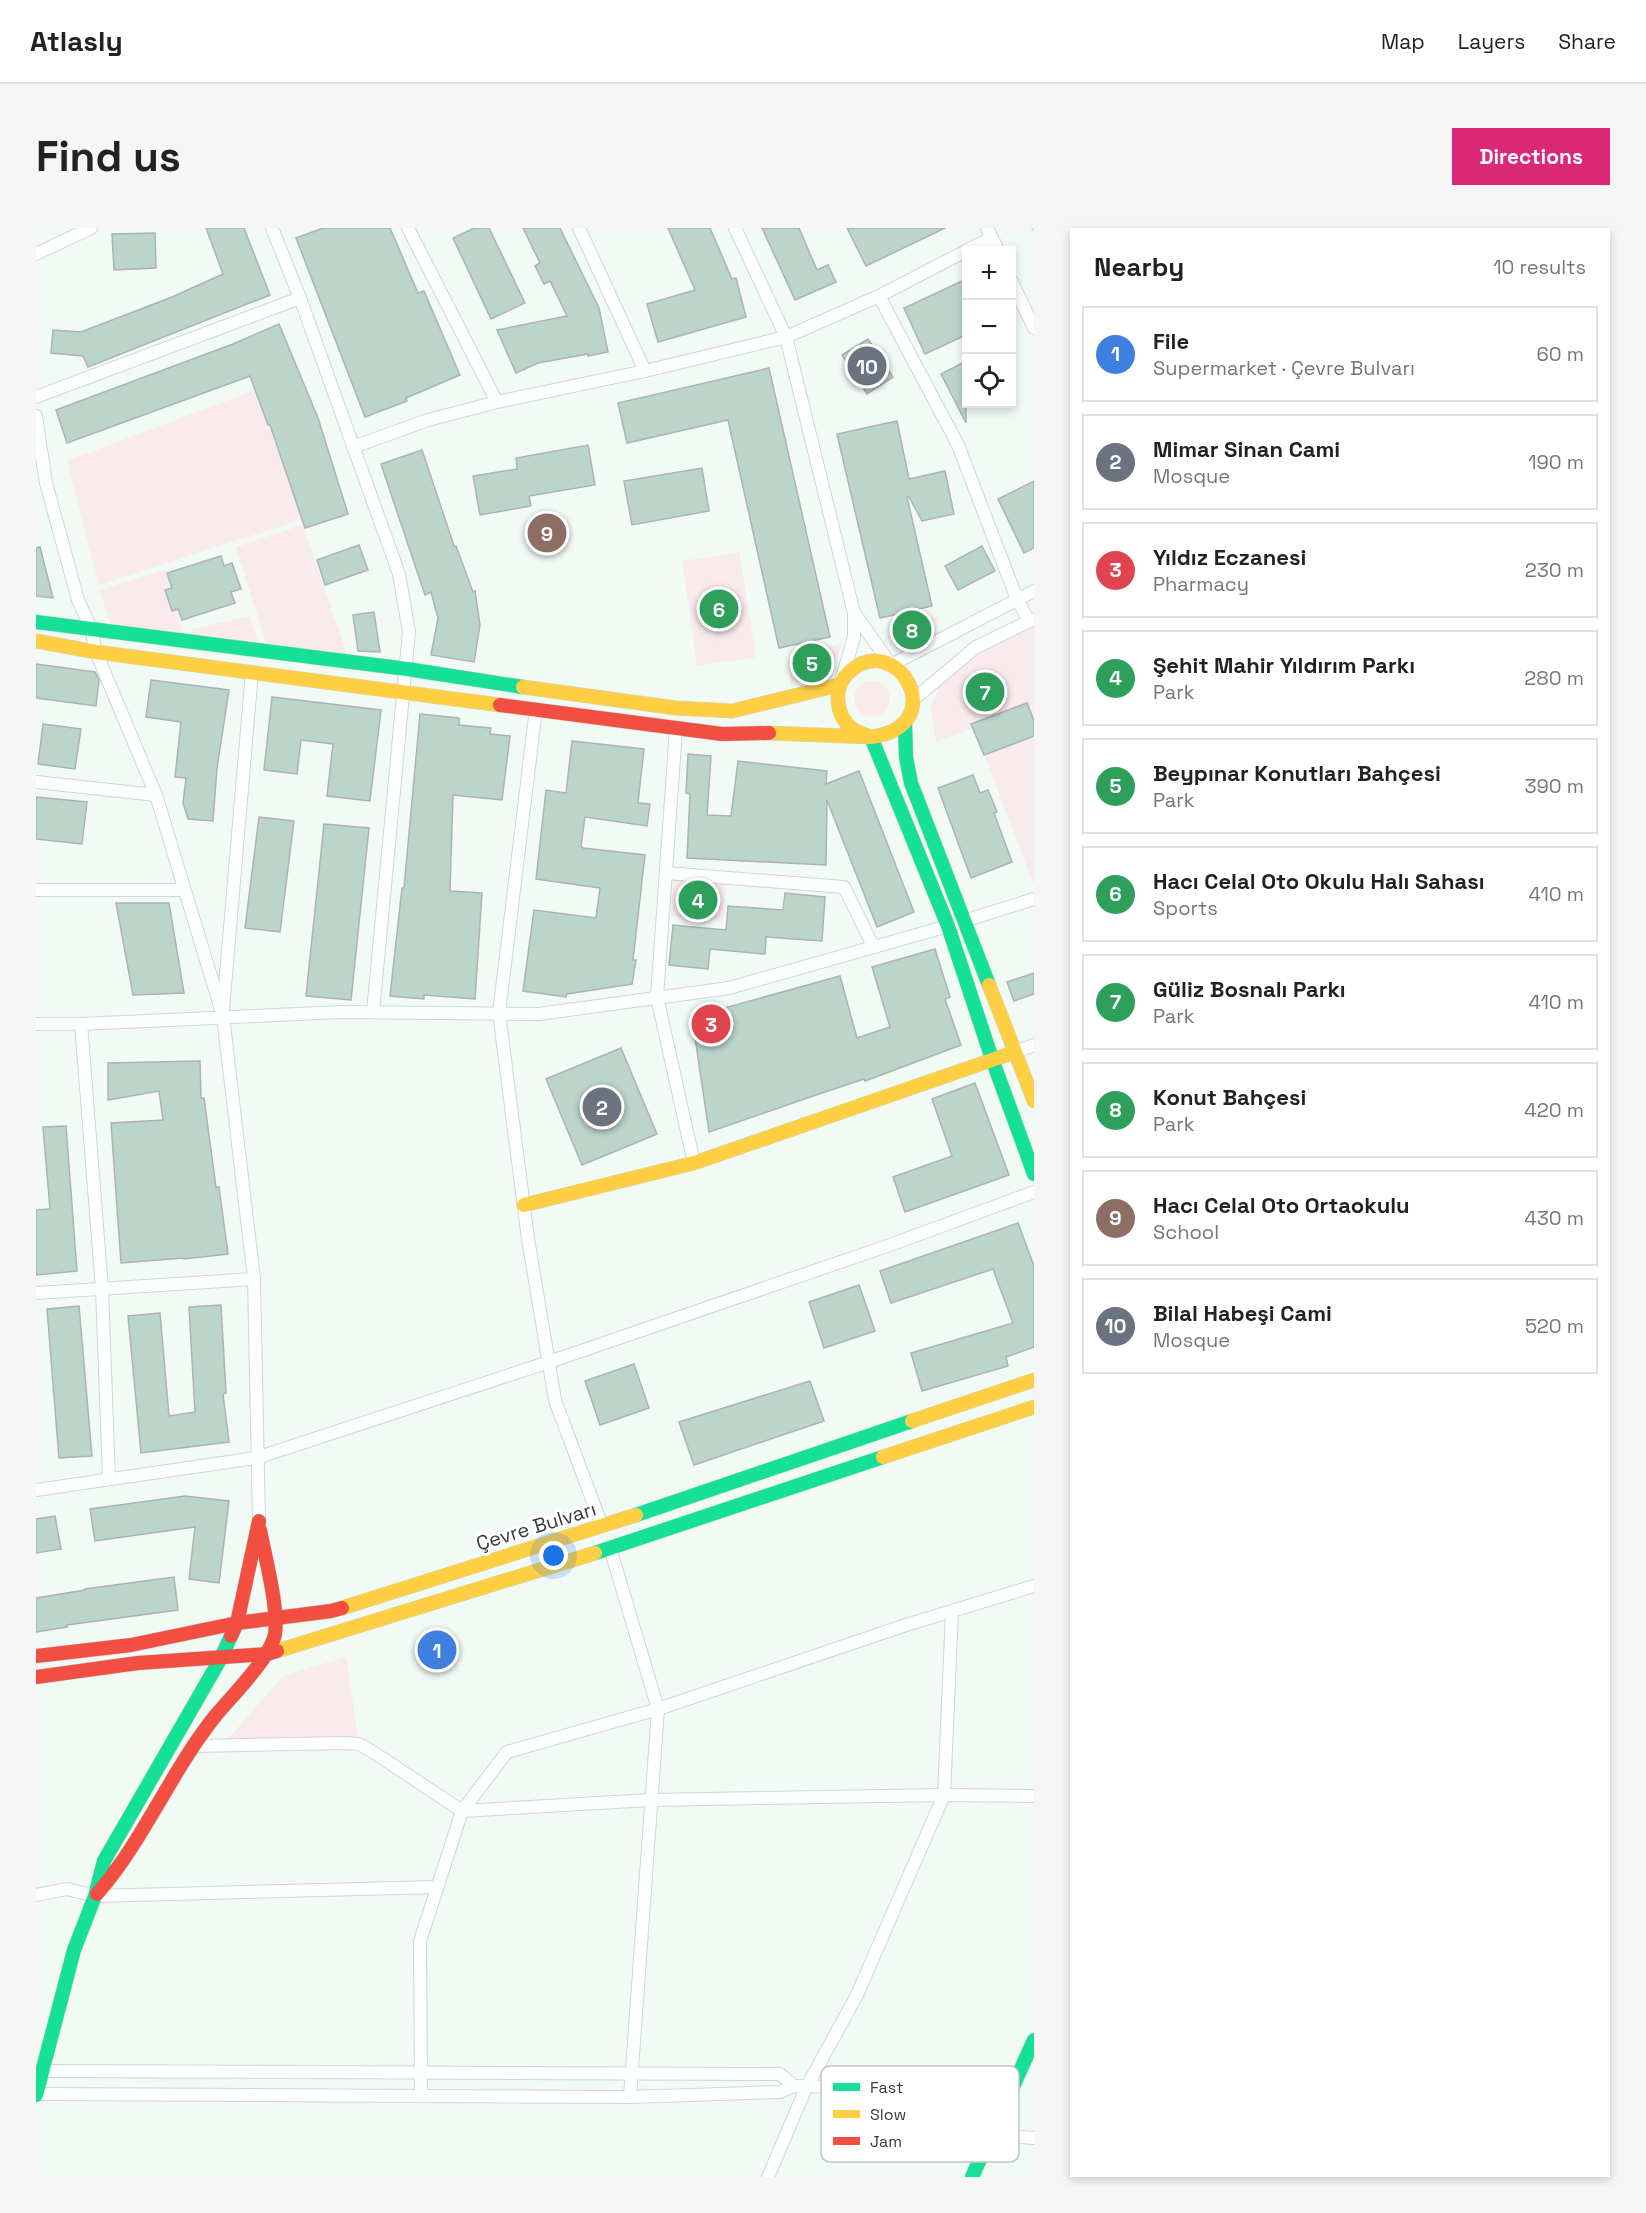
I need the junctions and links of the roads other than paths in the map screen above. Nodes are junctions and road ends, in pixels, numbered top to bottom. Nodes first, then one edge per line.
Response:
1 (92, 228) edge
2 (272, 228) edge
3 (408, 228) edge
4 (579, 228) edge
5 (735, 228) edge
6 (990, 233) edge
7 (973, 246) edge
8 (36, 254) edge
9 (962, 254) edge
10 (1016, 290) edge
11 (879, 296) junction
12 (300, 298) junction
13 (1034, 328) edge
14 (786, 337) junction
15 (645, 371) junction
16 (36, 397) edge
17 (497, 402) junction
18 (36, 416) edge
19 (352, 447) junction
20 (1034, 591) edge
21 (1017, 599) junction
22 (855, 613) junction
23 (1031, 620) edge
24 (36, 622) edge
25 (91, 628) junction
26 (36, 641) edge
27 (96, 652) junction
28 (891, 665) junction
29 (407, 669) junction
30 (252, 672) junction
31 (839, 685) junction
32 (403, 691) junction
33 (913, 700) junction
34 (536, 709) junction
35 (905, 723) junction
36 (676, 729) junction
37 (871, 737) junction
38 (36, 782) edge
39 (156, 795) junction
40 (666, 873) junction
41 (36, 890) edge
42 (184, 890) junction
43 (1034, 899) edge
44 (966, 921) junction
45 (948, 926) junction
46 (873, 946) junction
47 (657, 998) junction
48 (373, 1012) junction
49 (499, 1013) junction
50 (223, 1016) junction
51 (36, 1024) edge
52 (81, 1024) junction
53 (1034, 1045) edge
54 (1016, 1052) junction
55 (992, 1059) junction
56 (1034, 1101) edge
57 (694, 1163) junction
58 (1034, 1174) edge
59 (1034, 1192) edge
60 (524, 1205) junction
61 (254, 1279) junction
62 (102, 1289) junction
63 (36, 1293) edge
64 (549, 1362) junction
65 (1034, 1380) edge
66 (1034, 1407) edge
67 (256, 1458) junction
68 (109, 1479) junction
69 (36, 1490) edge
70 (259, 1521) junction
71 (602, 1526) junction
72 (610, 1548) junction
73 (1034, 1586) edge
74 (952, 1612) junction
75 (276, 1618) junction
76 (237, 1623) junction
77 (267, 1654) junction
78 (36, 1656) edge
79 (221, 1658) junction
80 (36, 1677) edge
81 (658, 1709) junction
82 (194, 1746) junction
83 (945, 1795) junction
84 (1034, 1796) edge
85 (651, 1800) junction
86 (462, 1811) junction
87 (437, 1887) junction
88 (36, 1895) edge
89 (95, 1896) junction
90 (1034, 2040) edge
91 (42, 2071) junction
92 (421, 2071) junction
93 (632, 2072) junction
94 (1019, 2073) edge
95 (800, 2087) junction
96 (821, 2087) edge
97 (36, 2094) edge
98 (421, 2096) junction
99 (630, 2097) junction
100 (1019, 2137) edge
101 (1034, 2138) edge
102 (979, 2162) edge
103 (768, 2177) edge
104 (972, 2177) edge

1 - 8 street
2 - 12 street
3 - 17 street
4 - 15 street
5 - 14 street
6 - 7 street
9 - 11 street
10 - 13 street
11 - 14 street
11 - 21 street
12 - 16 street
12 - 19 street
14 - 15 street
14 - 22 street
15 - 17 street
17 - 19 street
18 - 25 street
19 - 29 street
20 - 21 street
21 - 23 street
21 - 28 street
22 - 28 street
22 - 31 street
23 - 33 street
24 - 25 main road
25 - 27 street
25 - 29 main road
26 - 27 main road
27 - 30 main road
27 - 39 street
28 - 31 main road
28 - 33 main road
29 - 31 main road
29 - 32 street
30 - 32 main road
30 - 50 street
31 - 37 main road
32 - 34 main road
32 - 48 street
33 - 35 main road
34 - 36 main road
34 - 49 street
35 - 37 main road
35 - 44 main road
36 - 37 main road
36 - 40 street
37 - 45 main road
38 - 39 street
39 - 42 street
40 - 46 street
40 - 47 street
41 - 42 street
42 - 50 street
43 - 44 street
44 - 45 street
44 - 54 main road
45 - 46 street
45 - 55 main road
46 - 47 street
47 - 49 street
47 - 57 street
48 - 49 street
48 - 50 street
49 - 60 street
50 - 52 street
50 - 61 street
51 - 52 street
52 - 62 street
53 - 54 street
54 - 55 main road
54 - 56 main road
55 - 57 main road
55 - 58 main road
57 - 60 main road
59 - 64 street
60 - 64 street
61 - 62 street
61 - 67 street
62 - 63 street
62 - 68 street
64 - 67 street
64 - 71 street
65 - 71 main road, Çevre Bulvarı
66 - 72 main road
67 - 68 street
67 - 70 street
68 - 69 street
70 - 75 main road
70 - 76 main road
71 - 72 main road
71 - 75 main road, Çevre Bulvarı
72 - 77 main road
72 - 81 street
73 - 74 street
74 - 81 street
74 - 83 street
75 - 76 main road, Çevre Bulvarı
75 - 77 main road
76 - 78 main road, Çevre Bulvarı
76 - 79 main road
77 - 79 main road
77 - 82 main road
79 - 80 main road
79 - 89 main road
81 - 85 street
81 - 86 street
82 - 86 street
82 - 89 main road
83 - 84 street
83 - 85 street
83 - 95 street
85 - 86 street
85 - 93 street
86 - 87 street
87 - 89 street
87 - 92 street
88 - 89 street
89 - 91 main road
90 - 94 main road
91 - 92 street
91 - 97 main road
92 - 93 street
92 - 98 street
93 - 95 street
93 - 99 street
95 - 96 street
95 - 99 street
95 - 103 street
97 - 98 street
98 - 99 street
100 - 101 street
102 - 104 main road

